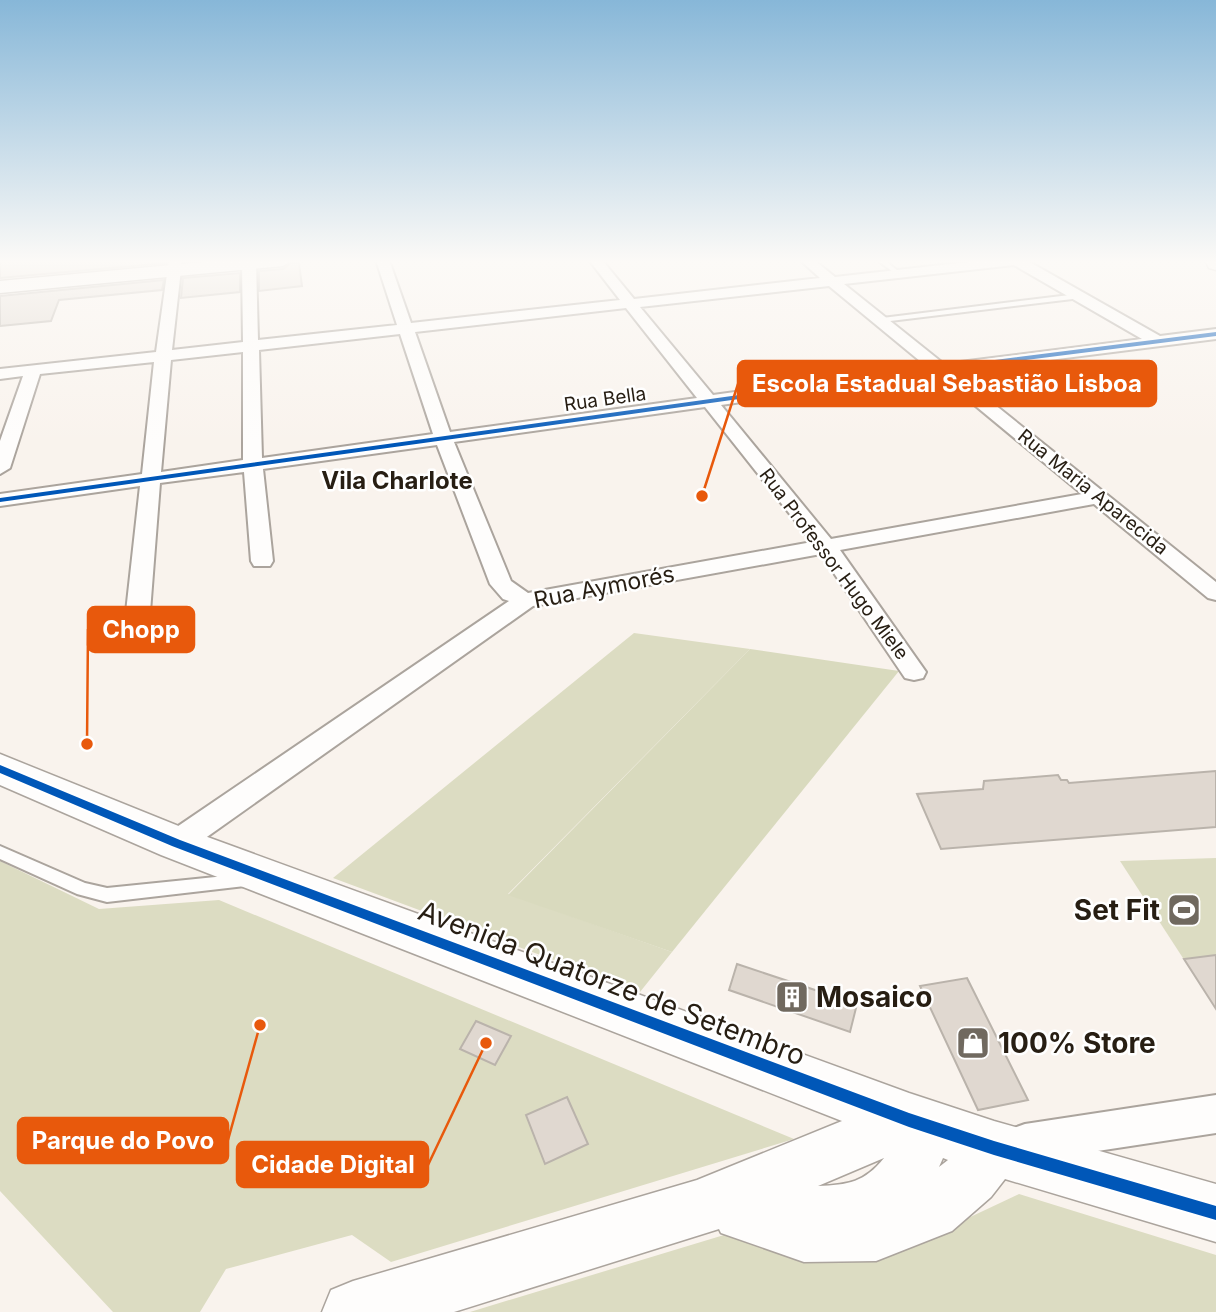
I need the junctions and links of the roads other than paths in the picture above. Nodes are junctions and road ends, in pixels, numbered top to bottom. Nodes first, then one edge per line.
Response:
1 (169, 321) edge
2 (248, 321) edge
3 (404, 321) edge
4 (467, 321) edge
5 (645, 321) edge
6 (883, 321) edge
7 (1122, 321) edge
8 (406, 328) junction
9 (1216, 334) edge
10 (1155, 340) junction
11 (248, 346) junction
12 (163, 356) junction
13 (940, 369) junction
14 (33, 370) junction
15 (0, 374) edge
16 (709, 402) junction
17 (444, 440) junction
18 (253, 466) junction
19 (0, 468) edge
20 (150, 480) junction
21 (1101, 497) junction
22 (0, 500) edge
23 (826, 546) junction
24 (262, 561) dead end
25 (1216, 593) edge
26 (526, 600) junction
27 (138, 612) dead end
28 (914, 672) dead end
29 (0, 769) edge
30 (176, 842) junction
31 (0, 852) edge
32 (270, 877) junction
33 (1216, 1114) edge
34 (918, 1123) junction
35 (994, 1148) junction
36 (719, 1211) junction
37 (1216, 1213) edge
38 (353, 1312) edge

1 - 12 street
2 - 11 street
3 - 8 street
4 - 8 street
5 - 16 street, Rua Professor Hugo Miele
6 - 13 street, Rua Maria Aparecida
7 - 10 street
8 - 11 street
8 - 17 street
9 - 10 street, Rua Bella
10 - 13 street, Rua Bella
11 - 12 street
11 - 18 street
12 - 14 street
12 - 20 street
13 - 16 street, Rua Bella
13 - 21 street, Rua Maria Aparecida
14 - 15 street
14 - 19 street
16 - 17 street, Rua Bella
16 - 23 street, Rua Professor Hugo Miele
17 - 18 street, Rua Bella
17 - 26 street
18 - 20 street, Rua Bella
18 - 24 street
20 - 22 street, Rua Bella
20 - 27 street
21 - 23 street, Rua Aymorés
21 - 25 street, Rua Maria Aparecida
23 - 26 street, Rua Aymorés
23 - 28 street, Rua Professor Hugo Miele
26 - 30 street, Rua Aymorés
29 - 30 street, Avenida Quatorze de Setembro
30 - 32 street, Avenida Quatorze de Setembro
31 - 32 lane
32 - 34 street, Avenida Quatorze de Setembro
33 - 35 street
34 - 35 street, Avenida Quatorze de Setembro
34 - 36 street
35 - 36 street
35 - 37 street, Avenida Quatorze de Setembro
36 - 38 street

